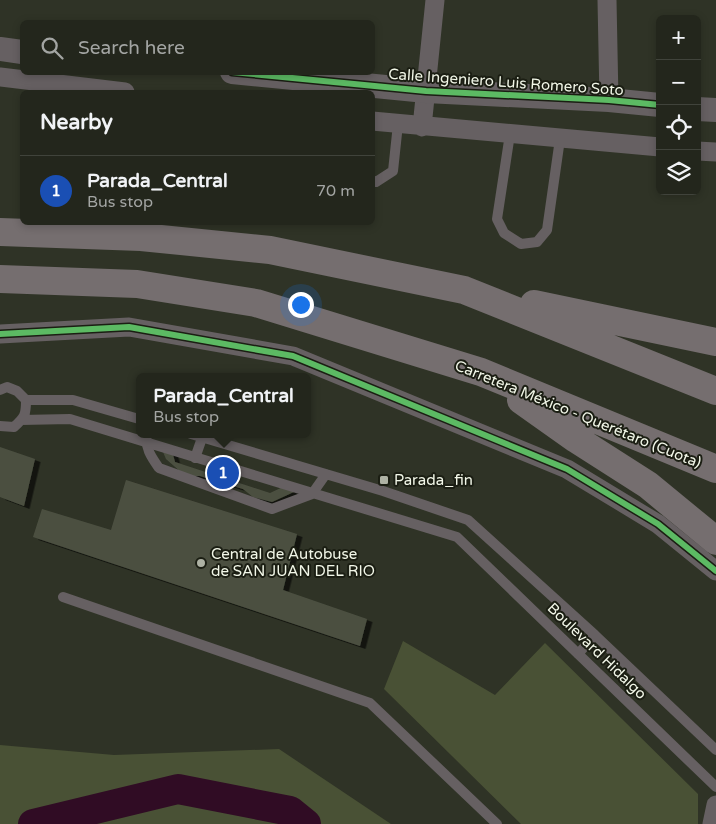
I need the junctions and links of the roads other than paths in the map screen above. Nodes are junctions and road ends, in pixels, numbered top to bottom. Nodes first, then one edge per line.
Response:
1 (435, 0) edge
2 (607, 0) edge
3 (13, 51) edge
4 (263, 75) edge
5 (1, 78) edge
6 (107, 90) edge
7 (426, 91) junction
8 (609, 100) junction
9 (656, 105) edge
10 (701, 109) edge
11 (716, 110) edge
12 (375, 121) edge
13 (398, 124) junction
14 (422, 126) junction
15 (510, 134) junction
16 (560, 139) junction
17 (656, 147) edge
18 (701, 151) edge
19 (716, 152) edge
20 (375, 182) edge
21 (0, 232) edge
22 (0, 279) edge
23 (464, 290) junction
24 (0, 334) edge
25 (716, 342) edge
26 (481, 372) junction
27 (0, 390) edge
28 (716, 391) edge
29 (26, 400) junction
30 (136, 418) edge
31 (21, 420) junction
32 (0, 426) edge
33 (136, 436) edge
34 (146, 438) edge
35 (202, 438) joint
36 (195, 458) junction
37 (716, 469) edge
38 (326, 474) junction
39 (312, 494) junction
40 (716, 542) edge
41 (716, 571) edge
42 (63, 597) dead end
43 (595, 635) junction
44 (578, 654) junction
45 (716, 750) edge
46 (716, 787) edge
47 (716, 805) edge
48 (496, 824) edge
49 (712, 824) edge

1 - 7 street
2 - 8 street
3 - 5 street
4 - 7 street, Calle Ingeniero Luis Romero Soto
5 - 6 street
7 - 8 street, Calle Ingeniero Luis Romero Soto
7 - 14 street
8 - 9 street, Calle Ingeniero Luis Romero Soto
10 - 11 street
12 - 13 street
13 - 14 street
13 - 20 lane
14 - 15 street
15 - 16 street
15 - 16 lane
16 - 17 street
18 - 19 street
21 - 23 highway
22 - 26 highway, Carretera México - Querétaro (Cuota)
23 - 25 highway
23 - 28 highway
24 - 41 street
26 - 37 highway, Carretera México - Querétaro (Cuota)
26 - 40 highway
27 - 29 lane
29 - 30 lane
29 - 31 lane
31 - 32 lane
31 - 33 lane
34 - 36 lane
34 - 39 lane
35 - 36 lane
35 - 38 lane
36 - 39 lane
38 - 39 lane
38 - 43 lane, Boulevard Hidalgo
39 - 44 lane, Boulevard Hidalgo
42 - 48 lane
43 - 44 lane
43 - 45 lane, Boulevard Hidalgo
44 - 46 lane, Boulevard Hidalgo
47 - 49 street

